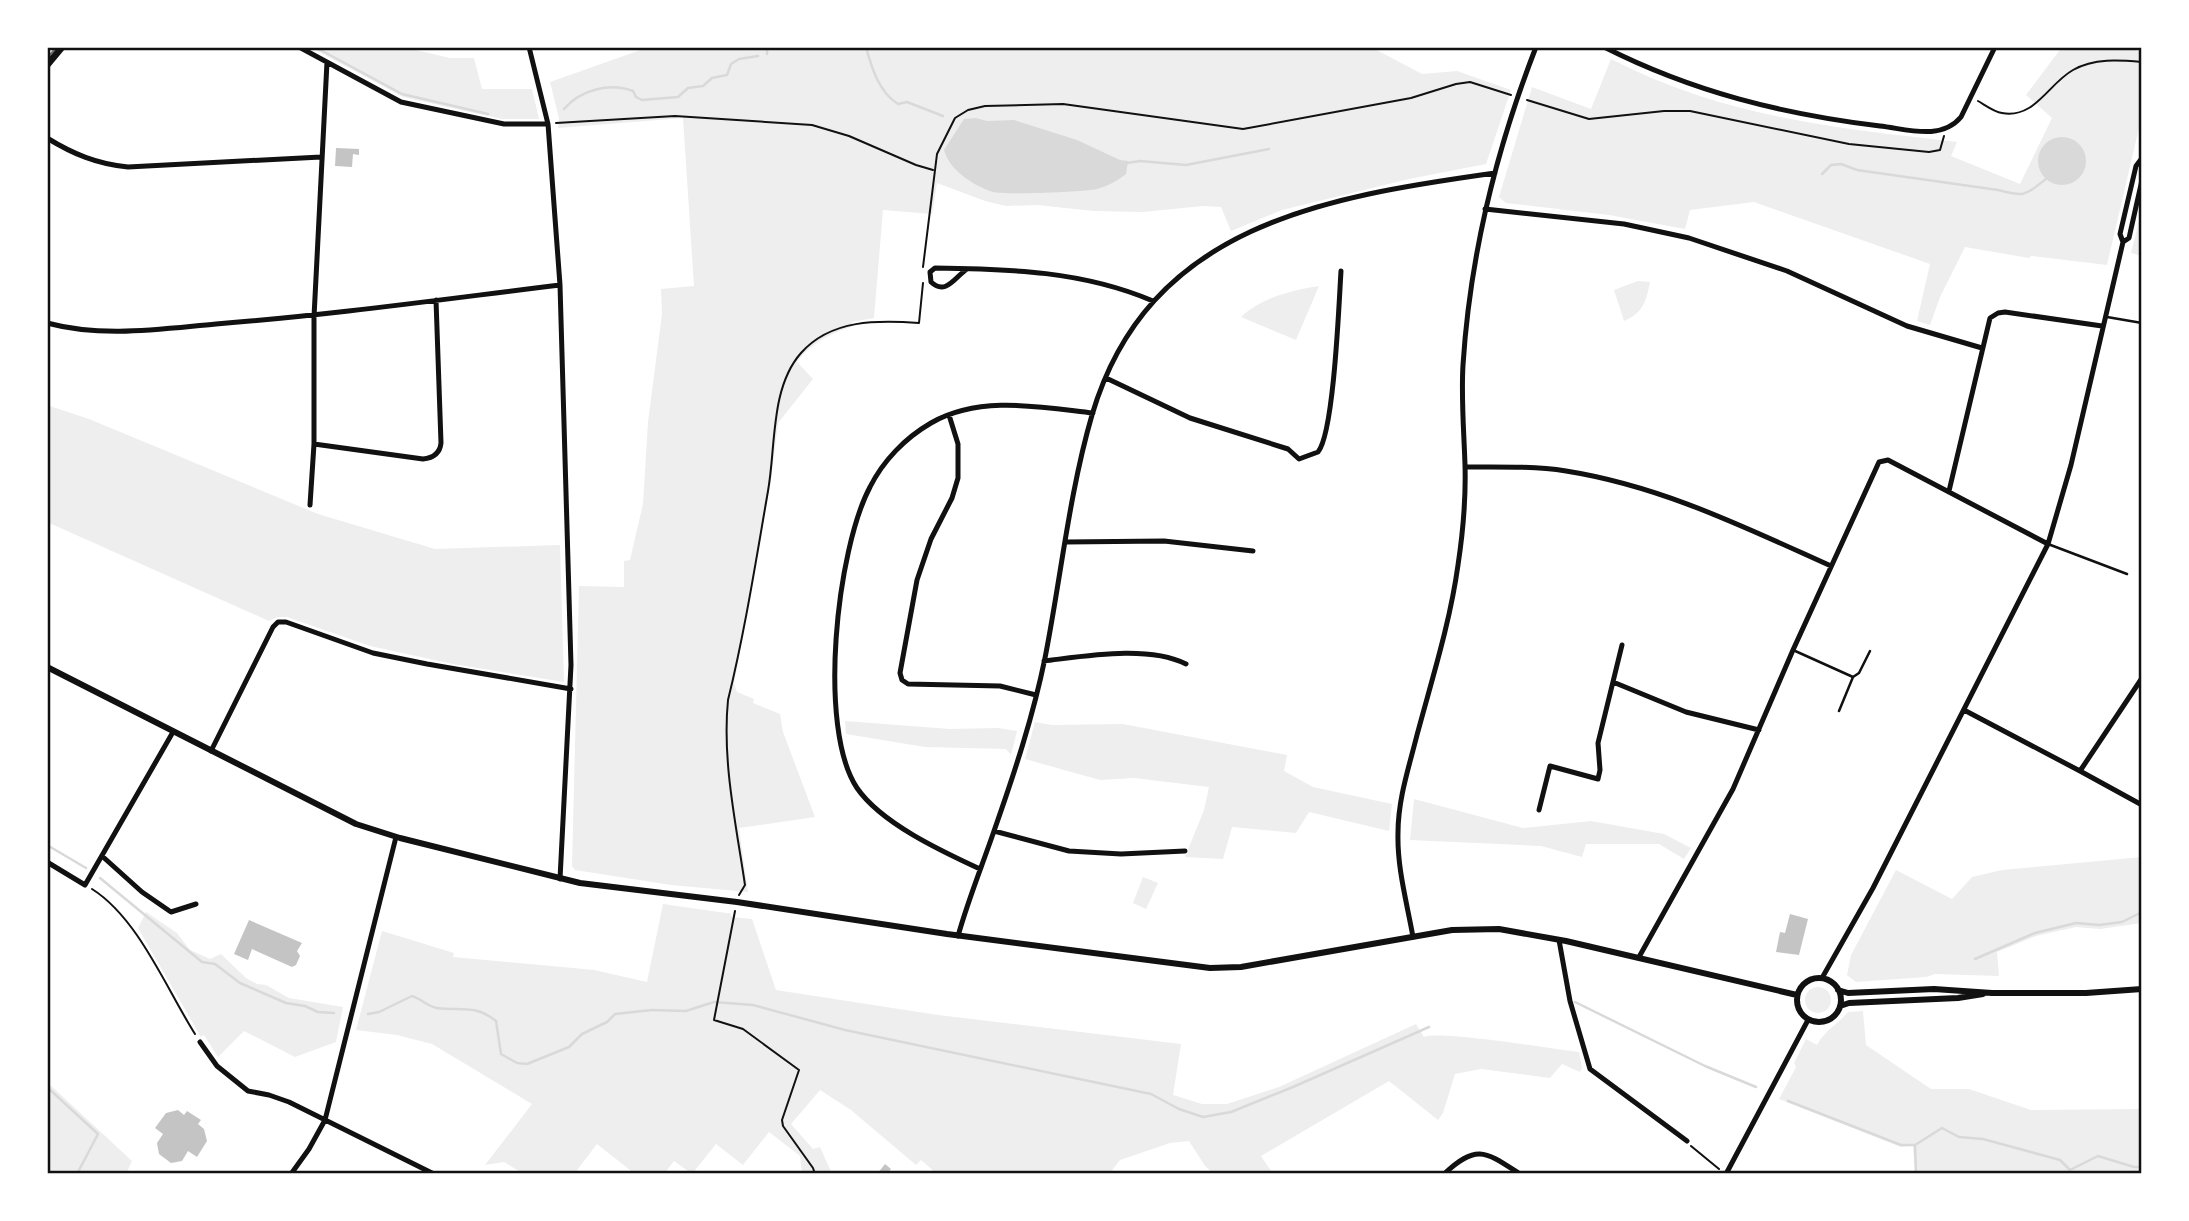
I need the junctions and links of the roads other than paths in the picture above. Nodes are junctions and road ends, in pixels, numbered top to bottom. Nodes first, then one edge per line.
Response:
1 (62, 47) edge
2 (299, 47) edge
3 (529, 47) edge
4 (1536, 47) edge
5 (1604, 47) edge
6 (1995, 47) edge
7 (327, 62) junction
8 (47, 65) edge
9 (548, 124) junction
10 (47, 138) edge
11 (321, 157) junction
12 (2142, 158) edge
13 (1495, 173) junction
14 (2142, 180) edge
15 (1485, 209) junction
16 (2123, 242) junction
17 (967, 269) junction
18 (1341, 271) dead end
19 (560, 285) junction
20 (436, 300) junction
21 (1153, 301) junction
22 (314, 317) junction
23 (2105, 317) junction
24 (47, 323) edge
25 (2142, 323) edge
26 (2102, 326) junction
27 (1982, 348) junction
28 (1106, 378) junction
29 (1093, 413) junction
30 (949, 415) junction
31 (314, 444) junction
32 (1465, 467) junction
33 (1949, 491) junction
34 (310, 505) dead end
35 (1066, 542) junction
36 (2048, 544) junction
37 (1253, 551) dead end
38 (1831, 566) junction
39 (2127, 574) dead end
40 (1622, 645) dead end
41 (1793, 650) junction
42 (1870, 651) dead end
43 (1044, 661) junction
44 (1186, 664) dead end
45 (47, 667) edge
46 (1853, 677) junction
47 (2142, 678) edge
48 (1613, 682) junction
49 (571, 689) junction
50 (1036, 695) junction
51 (1964, 710) junction
52 (1839, 711) dead end
53 (1759, 730) junction
54 (173, 732) junction
55 (211, 751) junction
56 (2080, 771) junction
57 (2142, 805) edge
58 (1539, 810) dead end
59 (994, 831) junction
60 (396, 837) junction
61 (1185, 851) dead end
62 (102, 856) junction
63 (47, 862) edge
64 (980, 869) junction
65 (560, 879) junction
66 (196, 904) dead end
67 (958, 936) junction
68 (1413, 937) junction
69 (1559, 940) junction
70 (1639, 957) junction
71 (1822, 978) junction
72 (2142, 989) edge
73 (1838, 990) junction
74 (1992, 993) junction
75 (1797, 995) junction
76 (1840, 1006) junction
77 (1808, 1020) junction
78 (200, 1042) road end
79 (325, 1120) junction
80 (1687, 1141) road end
81 (1727, 1173) edge
82 (291, 1174) edge
83 (434, 1174) edge
84 (1444, 1174) edge
85 (1520, 1174) edge

1 - 8 main road
2 - 7 street
3 - 9 street
4 - 13 street
5 - 6 street
7 - 9 street
7 - 11 street
9 - 19 street
10 - 11 street
11 - 22 street
12 - 16 street
13 - 15 street
13 - 21 street
14 - 16 street
15 - 27 street
15 - 32 street
16 - 23 street
17 - 17 street
17 - 21 street
18 - 28 street
19 - 20 street
19 - 49 street
20 - 22 street
20 - 31 street
21 - 28 street
22 - 24 street
22 - 31 street
23 - 25 lane
23 - 26 street
26 - 27 street
26 - 36 street
27 - 33 street
28 - 29 street
29 - 30 street
29 - 35 street
30 - 50 street
30 - 64 street
31 - 34 street
32 - 38 street
32 - 68 street
33 - 36 street
33 - 38 street
35 - 37 street
35 - 43 street
36 - 39 lane
36 - 51 street
38 - 41 street
40 - 48 street
41 - 46 lane
41 - 53 street
42 - 46 lane
43 - 44 street
43 - 50 street
45 - 54 street
46 - 52 lane
47 - 56 street
48 - 53 street
48 - 58 street
49 - 55 street
49 - 65 street
50 - 59 street
51 - 56 street
51 - 71 street
53 - 70 street
54 - 55 street
54 - 62 street
55 - 60 street
56 - 57 street
59 - 61 street
59 - 64 street
60 - 65 street
60 - 79 street
62 - 63 street
62 - 66 street
64 - 67 street
65 - 67 street
67 - 68 street
68 - 69 street
69 - 70 street
69 - 80 street
70 - 75 street
71 - 73 street
71 - 75 street
72 - 74 street
73 - 74 street
73 - 76 street
74 - 76 street
75 - 77 street
76 - 77 street
77 - 81 street
78 - 79 street
79 - 82 street
79 - 83 street
84 - 85 street

